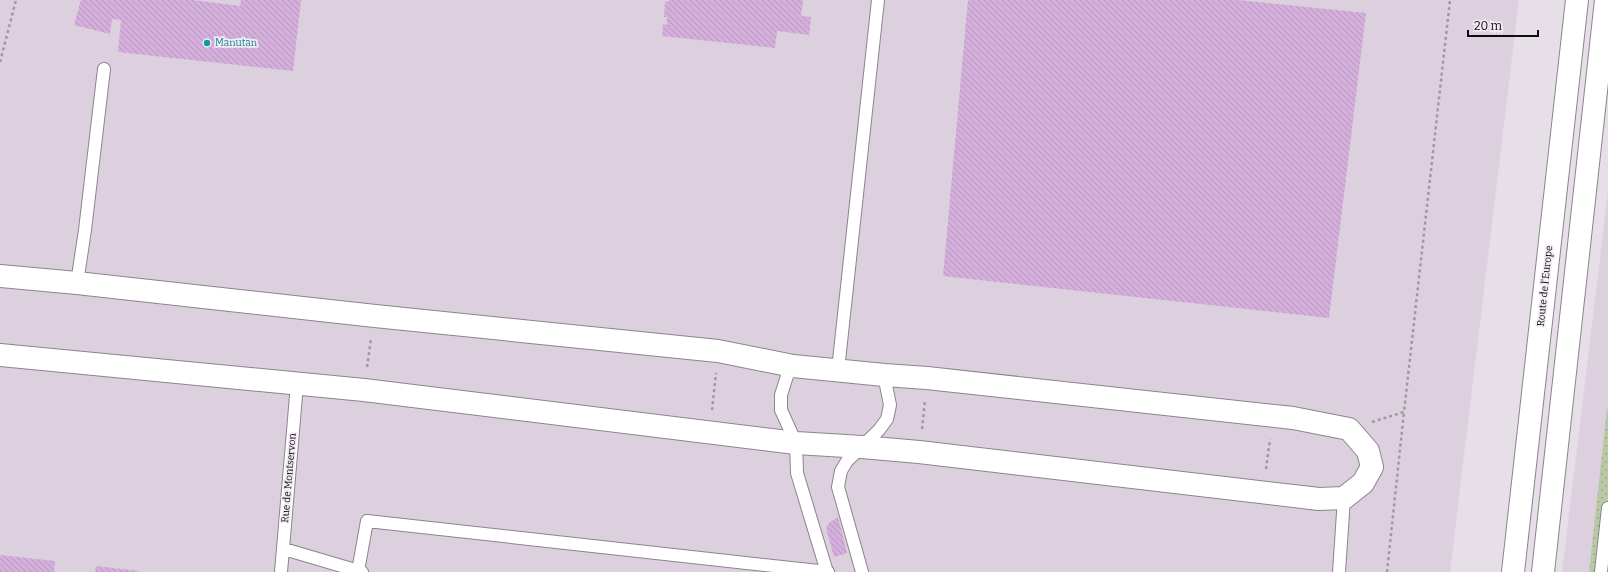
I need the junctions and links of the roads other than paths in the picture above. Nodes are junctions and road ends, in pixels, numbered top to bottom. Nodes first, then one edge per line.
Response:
1 (878, 0) edge
2 (1577, 0) edge
3 (1606, 0) edge
4 (104, 69) dead end
5 (0, 276) edge
6 (77, 283) junction
7 (0, 355) edge
8 (793, 366) junction
9 (838, 370) junction
10 (884, 375) junction
11 (297, 384) junction
12 (796, 444) junction
13 (862, 446) junction
14 (1344, 498) junction
15 (1608, 508) edge
16 (284, 549) junction
17 (732, 567) edge
18 (360, 571) edge
19 (281, 572) edge
20 (827, 572) edge
21 (862, 572) edge
22 (1339, 572) edge
23 (1513, 572) edge
24 (1543, 572) edge
25 (1601, 572) edge

1 - 9 lane
2 - 23 street, Route de l'Europe
3 - 24 street
4 - 6 lane
5 - 6 street
6 - 8 street
7 - 11 street
8 - 9 street
8 - 12 lane
9 - 10 street
10 - 13 lane
10 - 14 street
11 - 12 street
11 - 16 lane, Rue de Montservon
12 - 13 street
12 - 20 lane
13 - 14 street
13 - 21 lane
14 - 22 lane
15 - 25 lane
16 - 18 lane
16 - 19 lane, Rue de Montservon
17 - 18 lane
17 - 20 lane

